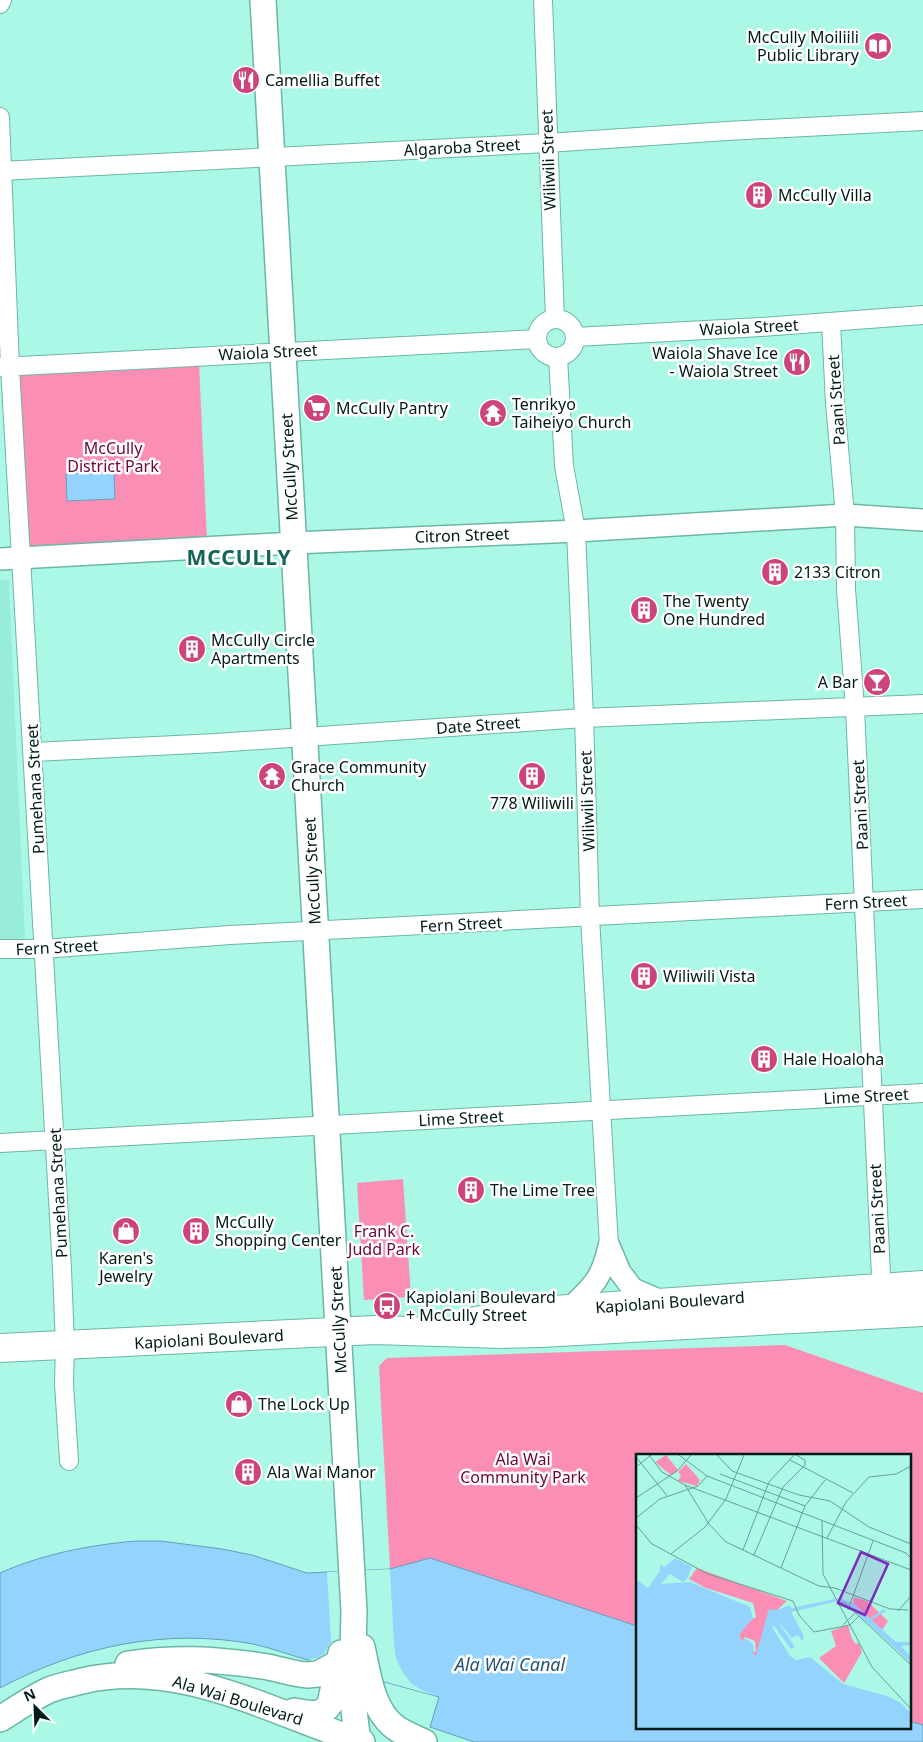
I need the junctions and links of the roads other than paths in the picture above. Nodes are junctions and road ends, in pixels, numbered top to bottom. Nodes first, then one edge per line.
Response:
1 (2, 0) edge
2 (263, 0) edge
3 (543, 0) edge
4 (0, 4) edge
5 (0, 117) edge
6 (923, 121) edge
7 (547, 143) junction
8 (272, 156) junction
9 (1, 170) edge
10 (923, 315) edge
11 (555, 319) junction
12 (830, 322) junction
13 (575, 337) junction
14 (537, 339) junction
15 (283, 351) junction
16 (558, 357) junction
17 (5, 367) edge
18 (845, 515) junction
19 (923, 520) edge
20 (576, 530) junction
21 (294, 543) junction
22 (22, 558) junction
23 (0, 559) edge
24 (923, 704) edge
25 (855, 708) junction
26 (584, 718) junction
27 (305, 737) junction
28 (34, 752) junction
29 (923, 899) edge
30 (864, 902) junction
31 (590, 917) junction
32 (316, 931) junction
33 (0, 949) edge
34 (42, 949) junction
35 (923, 1093) edge
36 (872, 1096) junction
37 (601, 1110) junction
38 (327, 1125) junction
39 (55, 1140) junction
40 (0, 1143) edge
41 (609, 1246) junction
42 (923, 1285) edge
43 (881, 1287) junction
44 (663, 1302) junction
45 (569, 1308) junction
46 (923, 1312) edge
47 (883, 1314) junction
48 (418, 1330) junction
49 (338, 1332) junction
50 (65, 1346) junction
51 (0, 1348) edge
52 (69, 1461) dead end
53 (354, 1610) junction
54 (338, 1676) junction
55 (50, 1690) junction
56 (274, 1708) junction
57 (0, 1719) edge
58 (360, 1742) edge
59 (424, 1742) edge

1 - 4 street
2 - 8 main road, McCully Street
3 - 7 street, Wiliwili Street
5 - 9 street, Pumehana Street
6 - 7 street, Algaroba Street
7 - 8 street, Algaroba Street
7 - 11 street, Wiliwili Street
8 - 9 street, Algaroba Street
8 - 15 main road, McCully Street
9 - 17 street, Pumehana Street
10 - 12 street, Waiola Street
11 - 13 street
11 - 14 street
12 - 13 street, Waiola Street
12 - 18 street, Paani Street
13 - 16 street
14 - 15 street, Waiola Street
14 - 16 street
15 - 17 street, Waiola Street
15 - 21 main road, McCully Street
16 - 20 street, Wiliwili Street
17 - 22 street, Pumehana Street
18 - 19 street, Citron Street
18 - 20 street, Citron Street
18 - 25 street, Paani Street
20 - 21 street, Citron Street
20 - 26 street, Wiliwili Street
21 - 22 street, Citron Street
21 - 27 main road, McCully Street
22 - 23 street, Citron Street
22 - 28 street, Pumehana Street
24 - 25 street, Date Street
25 - 26 street, Date Street
25 - 30 street, Paani Street
26 - 27 street, Date Street
26 - 31 street, Wiliwili Street
27 - 28 street, Date Street
27 - 32 main road, McCully Street
28 - 34 street, Pumehana Street
29 - 30 street, Fern Street
30 - 31 street, Fern Street
30 - 36 street, Paani Street
31 - 32 street, Fern Street
31 - 37 street, Wiliwili Street
32 - 34 street, Fern Street
32 - 38 main road, McCully Street
33 - 34 street, Fern Street
34 - 39 street, Pumehana Street
35 - 36 street, Lime Street
36 - 37 street, Lime Street
36 - 43 street, Paani Street
37 - 38 street, Lime Street
37 - 41 street, Wiliwili Street
38 - 39 street, Lime Street
38 - 49 main road, McCully Street
39 - 40 street, Lime Street
39 - 50 street, Pumehana Street
41 - 44 street
41 - 45 street
42 - 43 main road, Kapiolani Boulevard
43 - 44 main road, Kapiolani Boulevard
43 - 47 street, Paani Street
44 - 45 main road, Kapiolani Boulevard
45 - 48 main road, Kapiolani Boulevard
46 - 47 main road, Kapiolani Boulevard
47 - 48 main road, Kapiolani Boulevard
48 - 49 main road, Kapiolani Boulevard
49 - 50 main road, Kapiolani Boulevard
49 - 53 main road, McCully Street
50 - 51 main road, Kapiolani Boulevard
50 - 52 street, Pumehana Street
53 - 54 main road, McCully Street
53 - 54 main road
53 - 59 main road
54 - 55 main road
54 - 56 main road
54 - 58 main road, McCully Street
55 - 56 main road, Ala Wai Boulevard
55 - 57 main road, Ala Wai Boulevard
56 - 58 main road, Ala Wai Boulevard

